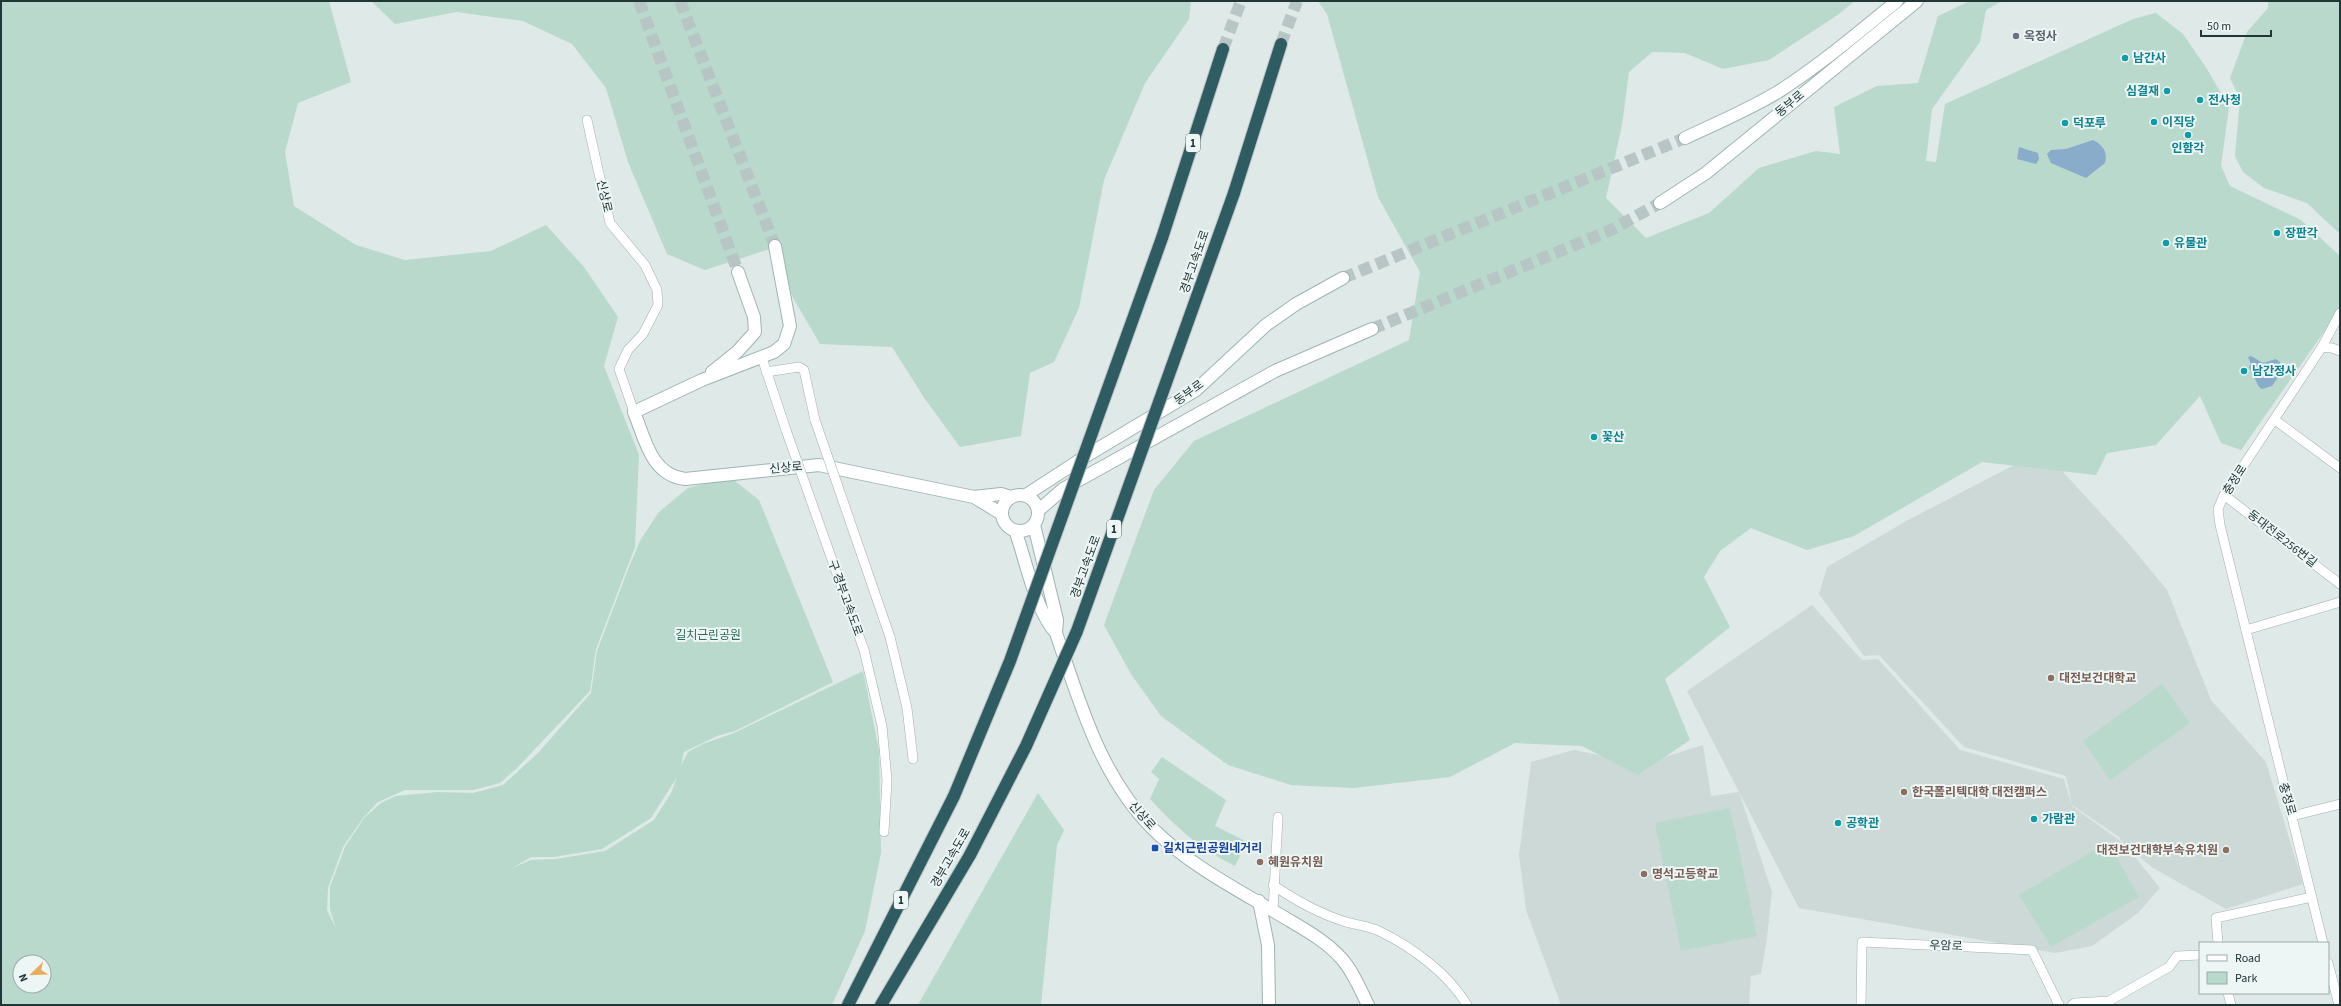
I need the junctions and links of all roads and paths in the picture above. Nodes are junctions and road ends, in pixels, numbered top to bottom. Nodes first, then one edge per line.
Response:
1 (1897, 1) edge
2 (1917, 1) edge
3 (1282, 44) tunnel mouth
4 (1223, 49) tunnel mouth
5 (587, 120) dead end
6 (1685, 138) tunnel mouth
7 (1660, 203) tunnel mouth
8 (775, 246) tunnel mouth
9 (738, 272) tunnel mouth
10 (1343, 278) tunnel mouth
11 (2340, 313) edge
12 (1372, 329) tunnel mouth
13 (2322, 348) junction
14 (2336, 350) edge
15 (2340, 355) edge
16 (762, 358) junction
17 (766, 372) junction
18 (702, 380) junction
19 (634, 412) junction
20 (2275, 420) junction
21 (2340, 468) edge
22 (1026, 495) junction
23 (2224, 495) junction
24 (974, 497) junction
25 (1011, 497) junction
26 (1039, 510) junction
27 (1002, 514) junction
28 (1034, 525) junction
29 (1015, 530) junction
30 (2340, 584) edge
31 (2340, 602) edge
32 (2246, 630) junction
33 (1056, 633) junction
34 (913, 759) dead end
35 (2340, 804) edge
36 (2292, 816) junction
37 (1278, 817) dead end
38 (884, 832) dead end
39 (1273, 885) junction
40 (2312, 897) junction
41 (1259, 901) junction
42 (1273, 910) junction
43 (2218, 942) edge
44 (2323, 942) edge
45 (2199, 955) edge
46 (2329, 967) edge
47 (2228, 994) edge
48 (848, 1005) edge
49 (881, 1005) edge
50 (1269, 1005) edge
51 (1368, 1005) edge
52 (1466, 1005) edge
53 (1861, 1005) edge
54 (2059, 1005) edge
55 (2072, 1005) edge
56 (2231, 1005) edge
57 (2338, 1005) edge

1 - 6 main road, 동부로
2 - 7 main road, 동부로
3 - 49 highway, 경부고속도로 / 1, bridge
4 - 48 highway, 경부고속도로 / 1, bridge
5 - 19 street, 신상로
8 - 16 main road
9 - 18 main road
10 - 22 main road, 동부로
11 - 13 street, 충정로
12 - 26 main road, 동부로
13 - 14 street
13 - 20 street, 충정로
14 - 15 street
16 - 17 street, 구 경부고속도로
16 - 18 main road
17 - 34 street, bridge
17 - 38 street, 구 경부고속도로, bridge
18 - 19 main road
19 - 24 main road, 신상로
20 - 21 street
20 - 23 street, 충정로
22 - 25 main road
22 - 26 main road
23 - 30 street, 동대전로256번길
23 - 32 street, 충정로
24 - 25 main road
24 - 27 main road
25 - 27 main road
26 - 28 main road
27 - 29 main road
28 - 29 main road
28 - 33 main road
29 - 33 main road
31 - 32 street
32 - 36 street, 충정로
33 - 41 main road, 신상로
35 - 36 street
36 - 40 street, 충정로
37 - 39 street
39 - 42 street
39 - 52 street
40 - 43 street
40 - 44 street, 충정로
41 - 42 main road, 신상로
41 - 50 main road
42 - 51 main road, 신상로
45 - 55 street
46 - 57 street
47 - 56 street
53 - 54 street, 우암로

